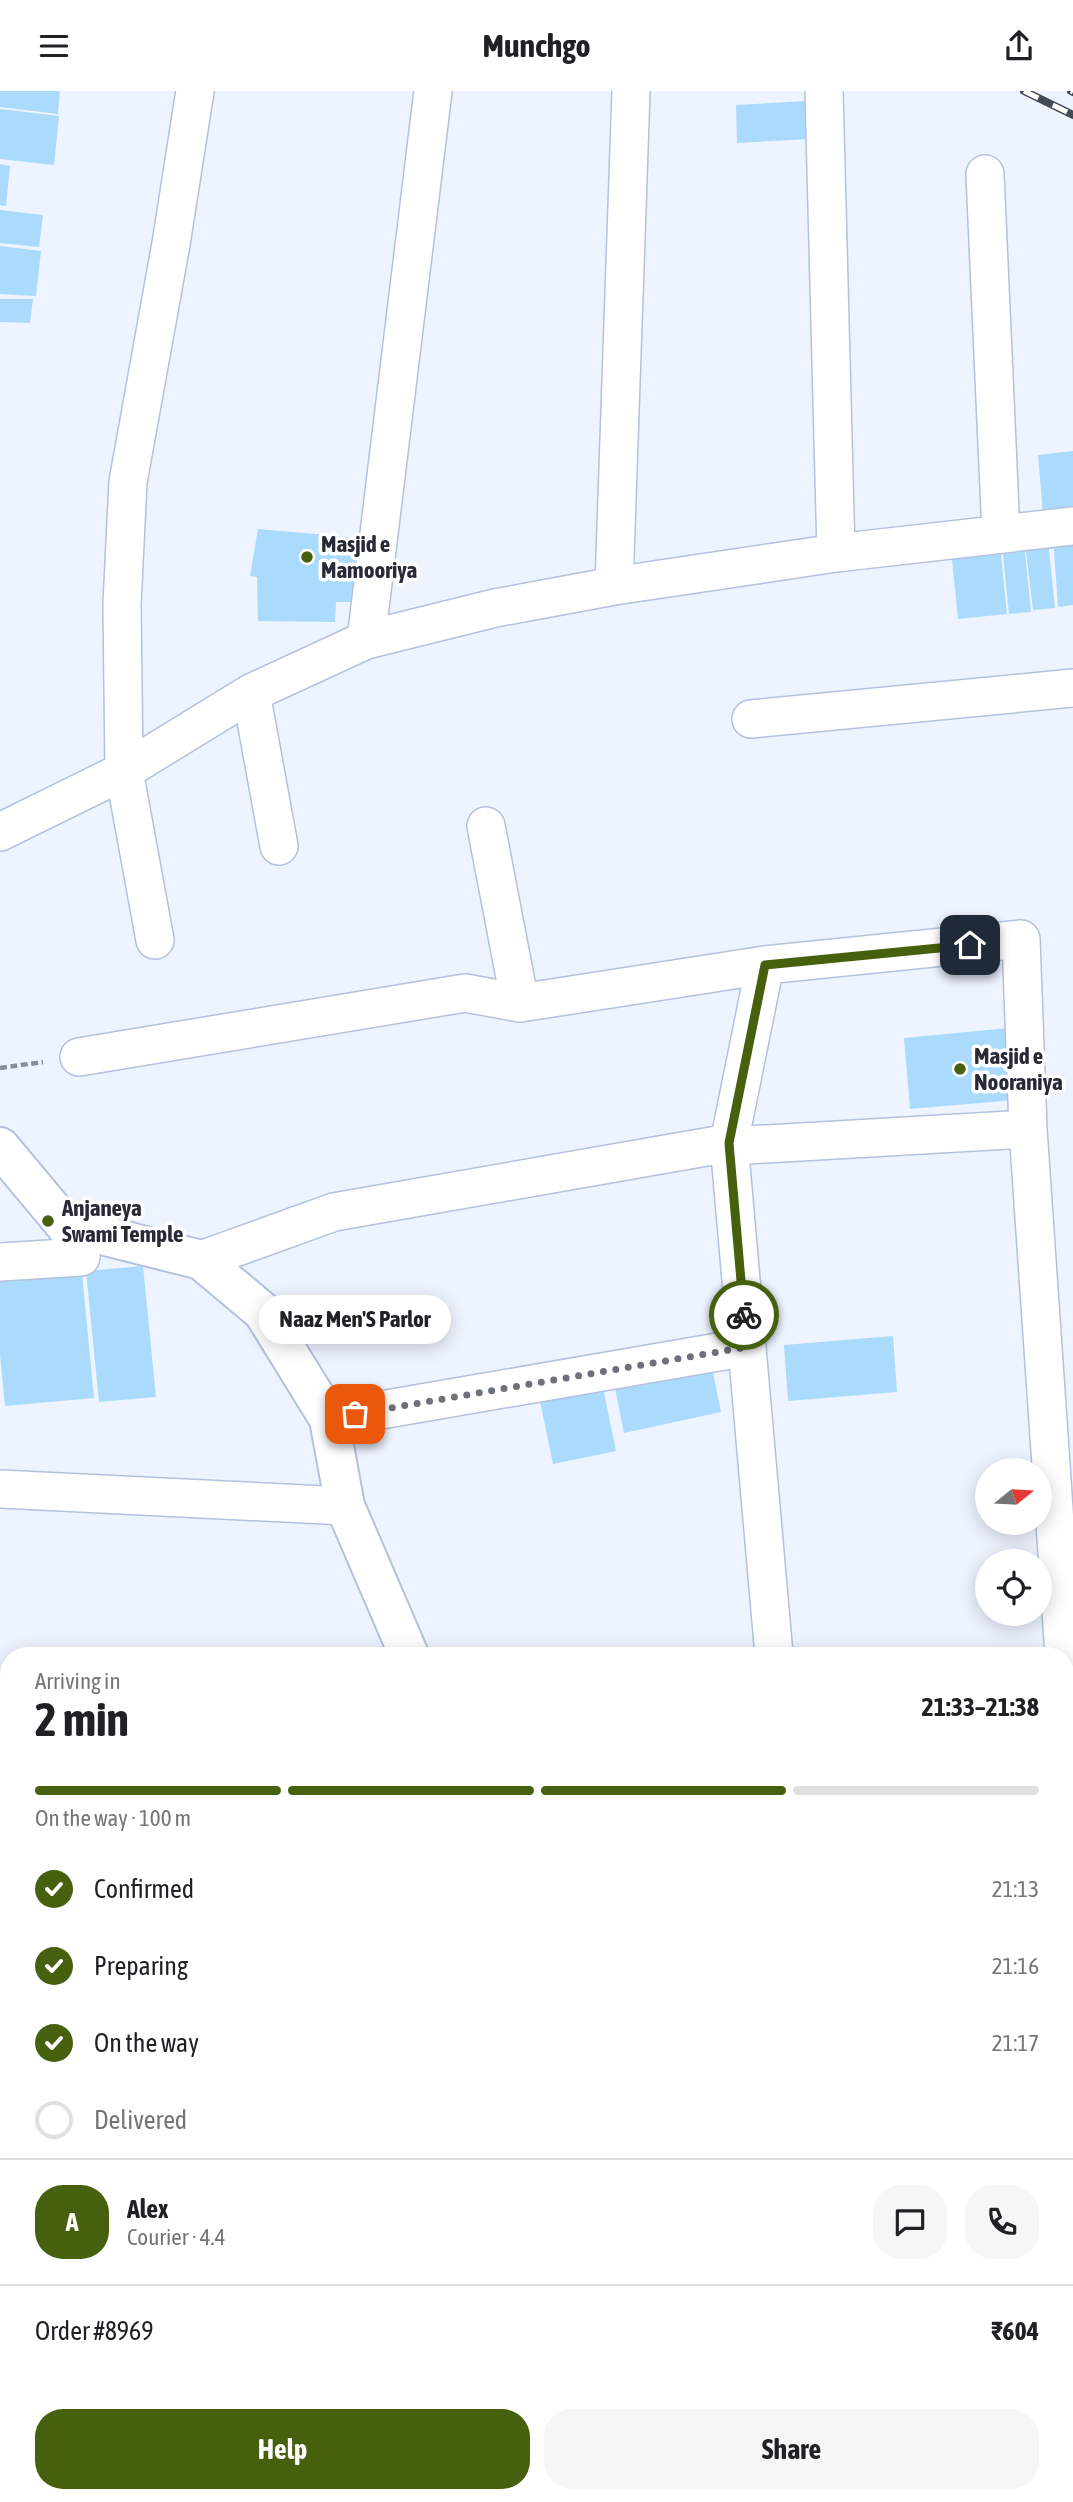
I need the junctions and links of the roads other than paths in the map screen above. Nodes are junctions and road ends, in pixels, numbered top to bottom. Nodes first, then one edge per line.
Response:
1 (195, 91) edge
2 (433, 91) edge
3 (631, 91) edge
4 (824, 91) edge
5 (985, 174) dead end
6 (1073, 526) edge
7 (1001, 534) junction
8 (836, 553) junction
9 (614, 586) junction
10 (366, 640) junction
11 (1073, 688) edge
12 (251, 693) junction
13 (751, 719) dead end
14 (124, 771) junction
15 (486, 826) dead end
16 (0, 832) edge
17 (279, 846) dead end
18 (155, 940) dead end
19 (765, 965) junction
20 (520, 1003) junction
21 (79, 1057) road end
22 (1028, 1129) junction
23 (729, 1143) junction
24 (0, 1147) edge
25 (66, 1226) junction
26 (201, 1260) junction
27 (0, 1262) edge
28 (747, 1347) junction
29 (329, 1419) junction
30 (0, 1489) edge
31 (345, 1506) junction
32 (406, 1647) edge
33 (773, 1647) edge
34 (1062, 1647) edge

1 - 14 street
2 - 10 street
3 - 9 street
4 - 8 street
5 - 7 street
6 - 7 street
7 - 8 street
8 - 9 street
9 - 10 street
10 - 12 street
11 - 13 street
12 - 14 street
12 - 17 street
14 - 16 street
14 - 18 street
15 - 20 street
19 - 20 street
19 - 22 street
19 - 23 street
20 - 21 street
22 - 23 street
22 - 34 street
23 - 26 street
23 - 28 street
24 - 25 street
25 - 26 street
25 - 27 street
26 - 29 street
28 - 29 street
28 - 33 street
29 - 31 street
30 - 31 street
31 - 32 street

